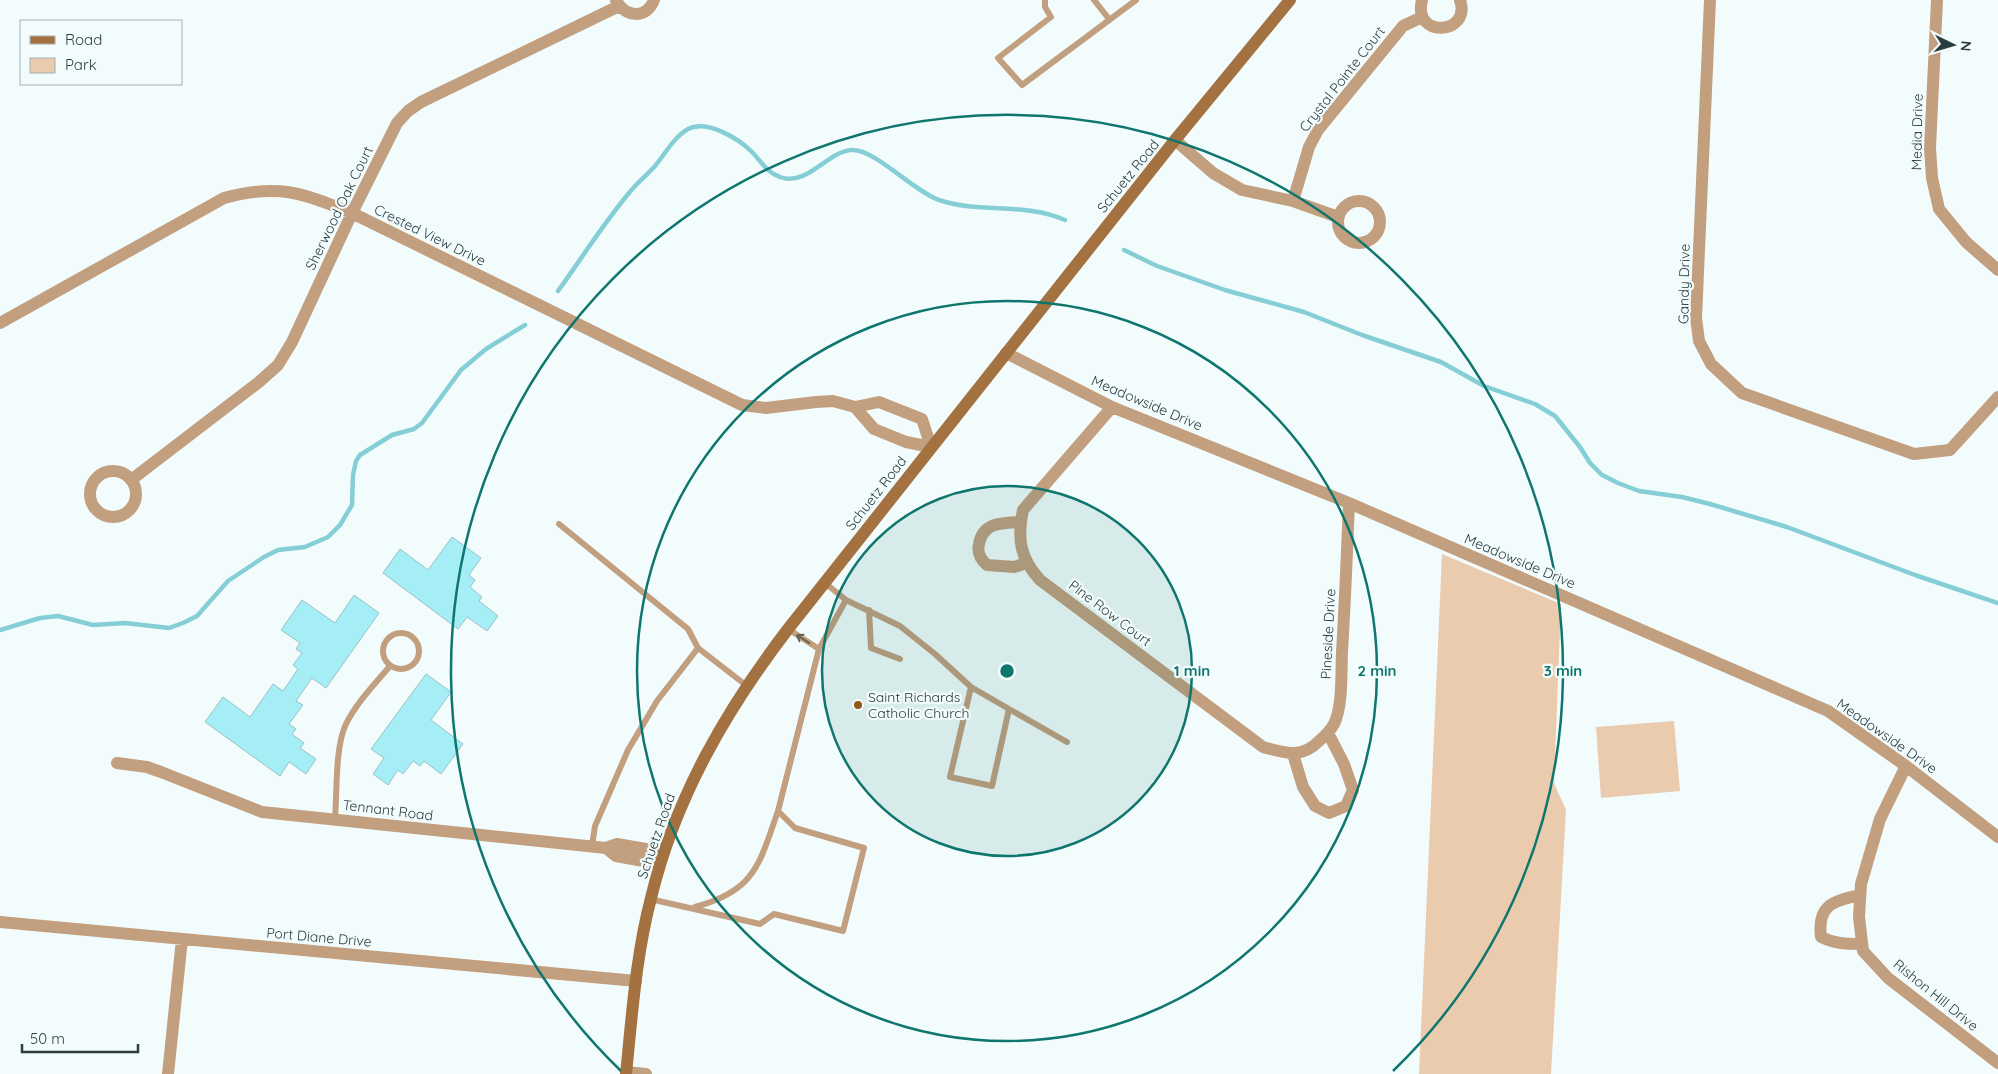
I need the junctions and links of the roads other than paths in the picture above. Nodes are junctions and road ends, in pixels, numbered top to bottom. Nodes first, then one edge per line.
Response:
1 (654, 0) edge
2 (1045, 0) edge
3 (1094, 0) edge
4 (1136, 0) edge
5 (1290, 0) edge
6 (1422, 0) edge
7 (1460, 0) edge
8 (1710, 0) edge
9 (1937, 0) edge
10 (618, 3) edge
11 (1422, 17) junction
12 (1109, 19) junction
13 (1175, 140) junction
14 (1293, 201) junction
15 (352, 213) junction
16 (1338, 217) dead end
17 (1998, 270) edge
18 (0, 323) edge
19 (1006, 353) junction
20 (1998, 397) edge
21 (855, 407) junction
22 (1112, 407) junction
23 (931, 447) junction
24 (131, 480) dead end
25 (1350, 503) junction
26 (1020, 522) junction
27 (559, 524) dead end
28 (1028, 563) junction
29 (825, 583) junction
30 (846, 600) junction
31 (869, 610) junction
32 (788, 629) junction
33 (698, 648) junction
34 (818, 649) junction
35 (900, 659) dead end
36 (390, 666) junction
37 (747, 686) junction
38 (971, 687) junction
39 (1009, 709) junction
40 (1328, 733) junction
41 (1067, 742) dead end
42 (1299, 753) junction
43 (117, 763) dead end
44 (1906, 766) junction
45 (778, 811) junction
46 (336, 819) junction
47 (1998, 837) edge
48 (592, 846) junction
49 (662, 858) junction
50 (1860, 894) junction
51 (650, 898) junction
52 (692, 908) junction
53 (0, 922) edge
54 (182, 939) junction
55 (1862, 944) junction
56 (636, 981) junction
57 (1998, 1063) edge
58 (626, 1073) edge
59 (168, 1074) edge
60 (646, 1074) edge

1 - 10 street, Sherwood Oak Court
2 - 12 lane
3 - 12 lane
4 - 12 lane
5 - 13 main road, Schuetz Road
6 - 11 street
7 - 11 street
8 - 20 street, Gandy Drive
9 - 17 street, Media Drive
10 - 15 street, Sherwood Oak Court
11 - 14 street, Crystal Pointe Court
13 - 14 street
13 - 19 main road, Schuetz Road
14 - 16 street
15 - 18 street, Crested View Drive
15 - 21 street, Crested View Drive
15 - 24 street, Sherwood Oak Court
19 - 22 street, Meadowside Drive
19 - 23 main road, Schuetz Road
21 - 23 street
21 - 23 street, Crested View Drive
22 - 25 street, Meadowside Drive
22 - 26 street, Pine Row Court
23 - 29 main road, Schuetz Road
25 - 40 street, Pineside Drive
25 - 44 street, Meadowside Drive
26 - 28 street, Pine Row Court
26 - 28 street
27 - 33 lane
28 - 42 street, Pine Row Court
29 - 30 lane
29 - 32 main road, Schuetz Road
30 - 31 lane
30 - 34 lane
31 - 35 lane
31 - 38 lane
34 -> 32 lane
32 - 37 main road, Schuetz Road
33 - 37 lane
33 - 48 lane
34 - 45 lane
36 - 36 lane
36 - 46 lane
37 - 49 main road, Schuetz Road
38 - 39 lane
38 - 39 lane
39 - 41 lane
40 - 42 street, Pineside Drive
40 - 42 street
43 - 46 street, Tennant Road
44 - 47 street, Meadowside Drive
44 - 50 street, Rishon Hill Drive
45 - 52 lane
45 - 52 lane
46 - 48 street, Tennant Road
48 - 49 street, Tennant Road
49 - 51 main road, Schuetz Road
50 - 55 street, Rishon Hill Drive
50 - 55 street
51 - 52 lane
51 - 56 main road, Schuetz Road
53 - 54 street, Port Diane Drive
54 - 56 street, Port Diane Drive
54 - 59 street
55 - 57 street, Rishon Hill Drive
56 - 58 main road, Schuetz Road
58 - 60 street

